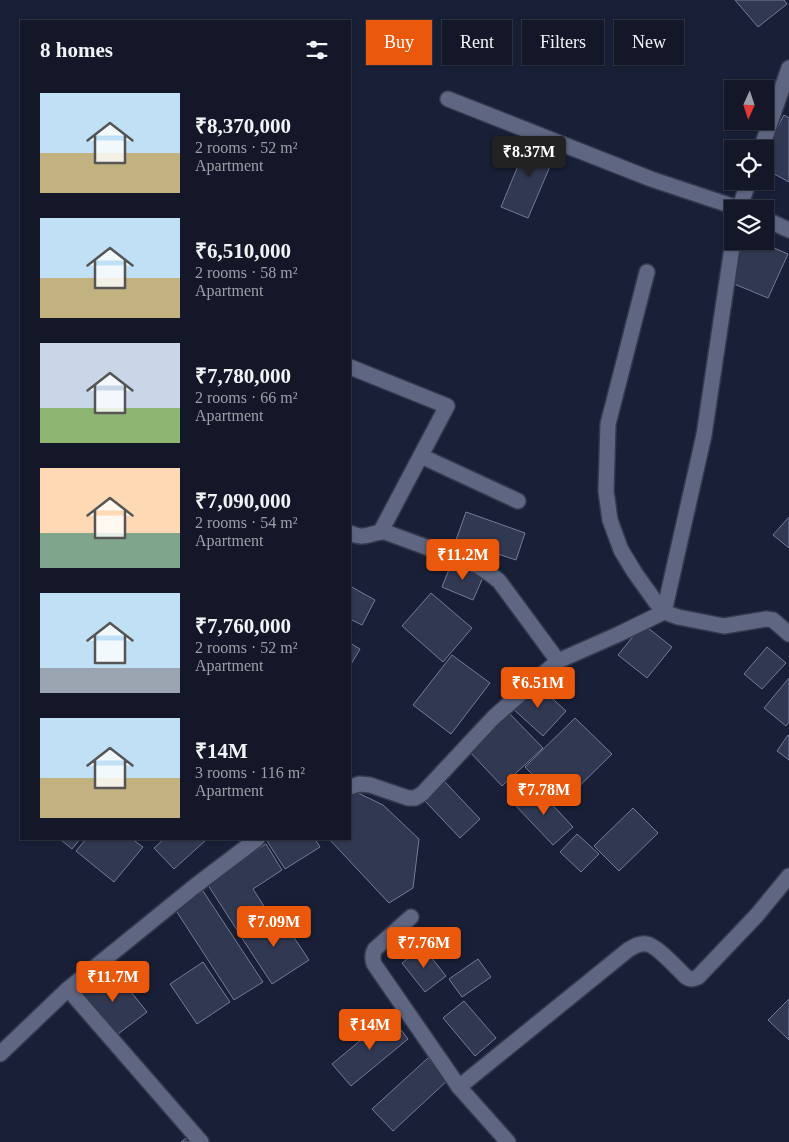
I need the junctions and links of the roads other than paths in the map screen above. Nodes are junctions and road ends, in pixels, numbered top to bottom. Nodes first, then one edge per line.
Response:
1 (789, 68) edge
2 (448, 99) dead end
3 (764, 140) edge
4 (724, 203) edge
5 (774, 223) edge
6 (789, 230) edge
7 (732, 250) edge
8 (646, 272) dead end
9 (351, 367) edge
10 (421, 456) junction
11 (518, 501) dead end
12 (381, 531) junction
13 (351, 534) edge
14 (664, 612) junction
15 (789, 634) edge
16 (558, 661) junction
17 (351, 787) edge
18 (256, 840) edge
19 (789, 876) edge
20 (412, 917) dead end
21 (68, 989) junction
22 (0, 1054) edge
23 (459, 1087) junction
24 (201, 1142) edge
25 (508, 1142) edge

1 - 3 street
2 - 4 street
5 - 6 street
7 - 14 street
8 - 14 street
9 - 10 street
10 - 11 street
10 - 12 street
12 - 13 street
12 - 16 street
14 - 15 street
14 - 16 street
16 - 17 street
18 - 21 street
19 - 23 street
20 - 23 street
21 - 22 street
21 - 24 street
23 - 25 street

